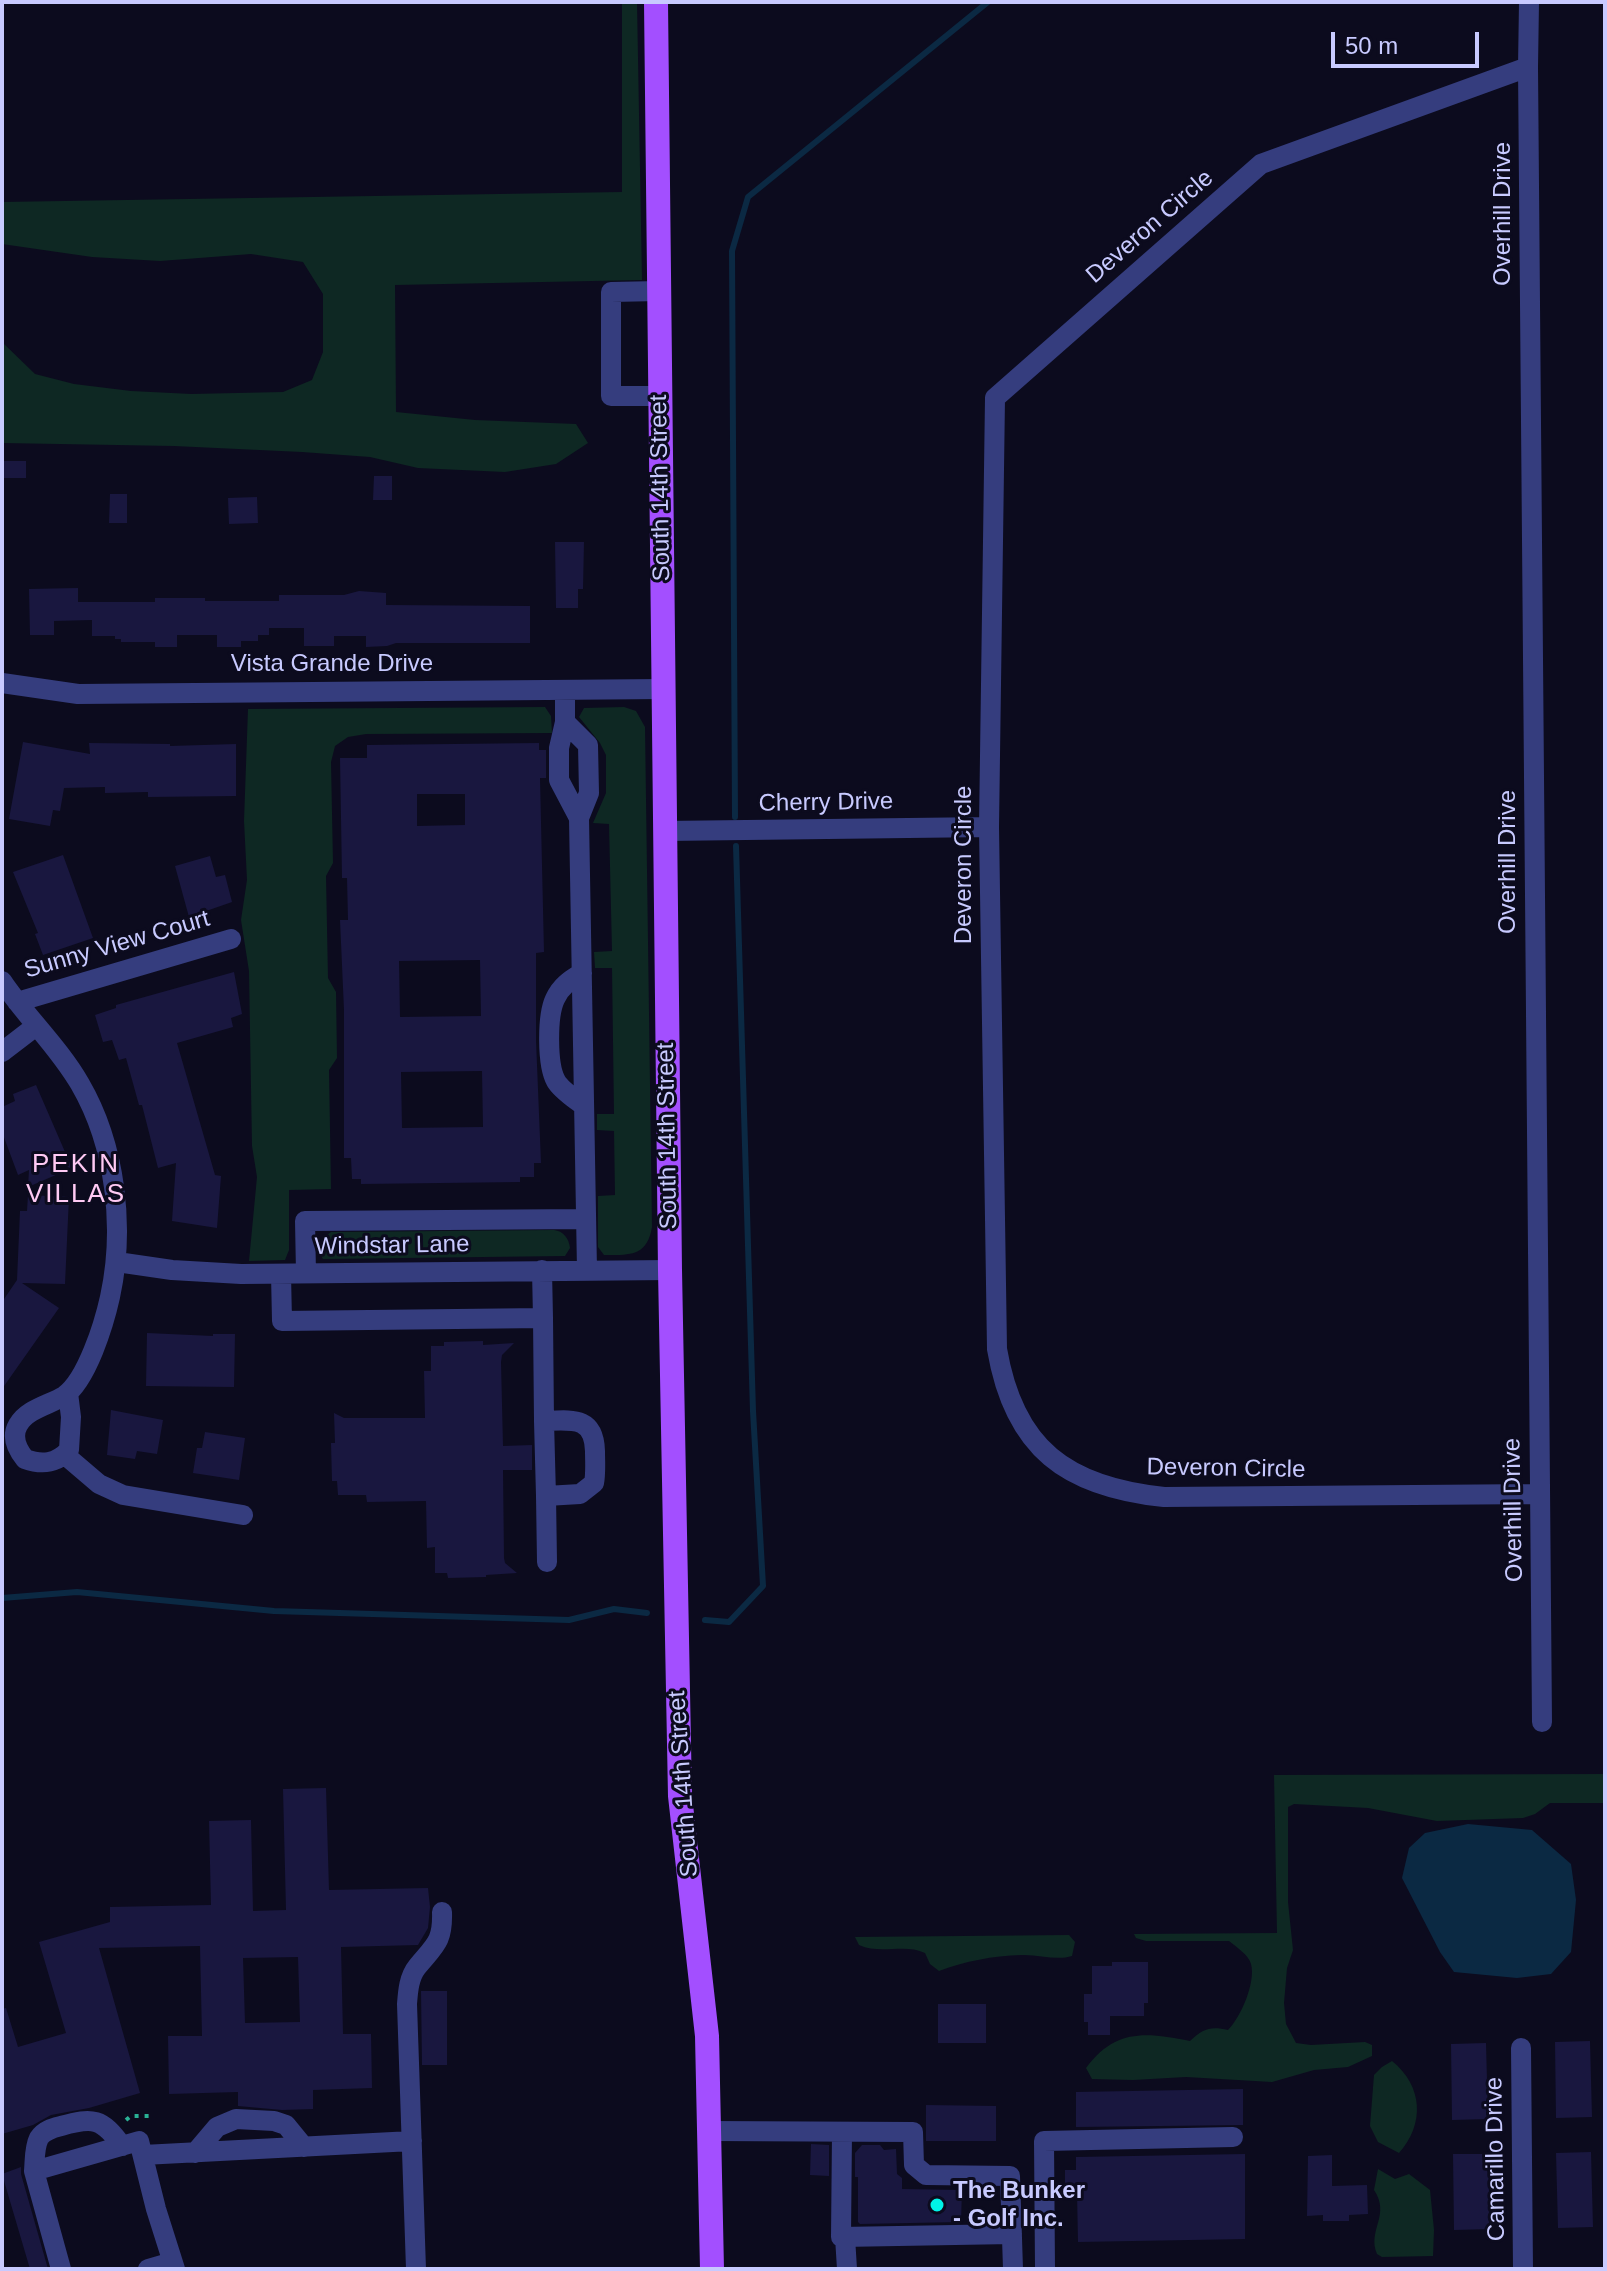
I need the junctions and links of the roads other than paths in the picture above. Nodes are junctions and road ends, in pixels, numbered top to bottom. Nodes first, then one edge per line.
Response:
1 (656, 2) edge
2 (1529, 2) edge
3 (1528, 67) junction
4 (659, 291) junction
5 (660, 396) junction
6 (2, 683) edge
7 (663, 689) junction
8 (565, 690) junction
9 (565, 722) junction
10 (579, 818) junction
11 (989, 827) junction
12 (665, 831) junction
13 (231, 939) dead end
14 (582, 973) junction
15 (2, 981) edge
16 (17, 1002) junction
17 (36, 1026) junction
18 (2, 1052) edge
19 (584, 1106) junction
20 (586, 1219) junction
21 (117, 1262) junction
22 (542, 1270) junction
23 (587, 1270) junction
24 (670, 1270) junction
25 (306, 1273) junction
26 (281, 1274) junction
27 (543, 1318) junction
28 (68, 1393) junction
29 (544, 1421) junction
30 (9, 1428) edge
31 (65, 1455) junction
32 (1539, 1494) junction
33 (546, 1496) junction
34 (243, 1515) dead end
35 (547, 1562) dead end
36 (1542, 1722) dead end
37 (442, 1912) dead end
38 (1521, 2048) dead end
39 (709, 2131) junction
40 (842, 2132) junction
41 (1233, 2137) dead end
42 (412, 2141) junction
43 (122, 2146) junction
44 (304, 2147) junction
45 (195, 2153) junction
46 (143, 2155) junction
47 (34, 2171) junction
48 (1012, 2234) junction
49 (845, 2237) junction
50 (174, 2266) edge
51 (61, 2269) edge
52 (148, 2269) edge
53 (416, 2269) edge
54 (712, 2269) edge
55 (847, 2269) edge
56 (1013, 2269) edge
57 (1045, 2269) edge
58 (1523, 2269) edge

1 - 4 main road, South 14th Street
2 - 3 street, Overhill Drive
3 - 11 street, Deveron Circle
3 - 32 street, Overhill Drive
4 - 5 main road, South 14th Street
4 - 5 street
5 - 7 main road, South 14th Street
6 - 8 street, Vista Grande Drive
7 - 8 street, Vista Grande Drive
7 - 12 main road, South 14th Street
8 - 9 street
9 - 10 street
9 - 10 street
10 - 14 street
11 - 12 street, Cherry Drive
11 - 32 street, Deveron Circle
12 - 24 main road, South 14th Street
13 - 16 street, Sunny View Court
14 - 19 street
14 - 19 street
15 - 16 street
16 - 17 street
17 - 18 street
17 - 21 street
19 - 20 street
20 - 23 street
20 - 25 street
21 - 26 street, Windstar Lane
21 - 28 street
22 - 23 street, Windstar Lane
22 - 25 street, Windstar Lane
22 - 27 street
23 - 24 street, Windstar Lane
24 - 39 main road, South 14th Street
25 - 26 street, Windstar Lane
26 - 27 street
27 - 29 street
28 - 30 street
28 - 31 street
29 - 33 street
29 - 33 street
30 - 31 street
31 - 34 street
32 - 36 street, Overhill Drive
33 - 35 street
37 - 42 street
38 - 58 street, Camarillo Drive
39 - 40 street
39 - 54 main road, South 14th Street
40 - 48 street
40 - 49 street
41 - 57 street
42 - 44 street
42 - 53 street
43 - 46 street
43 - 47 street
43 - 47 street
44 - 45 street
44 - 45 street
45 - 46 street
46 - 50 street
47 - 51 street
48 - 49 street
48 - 56 street
49 - 55 street
50 - 52 street

